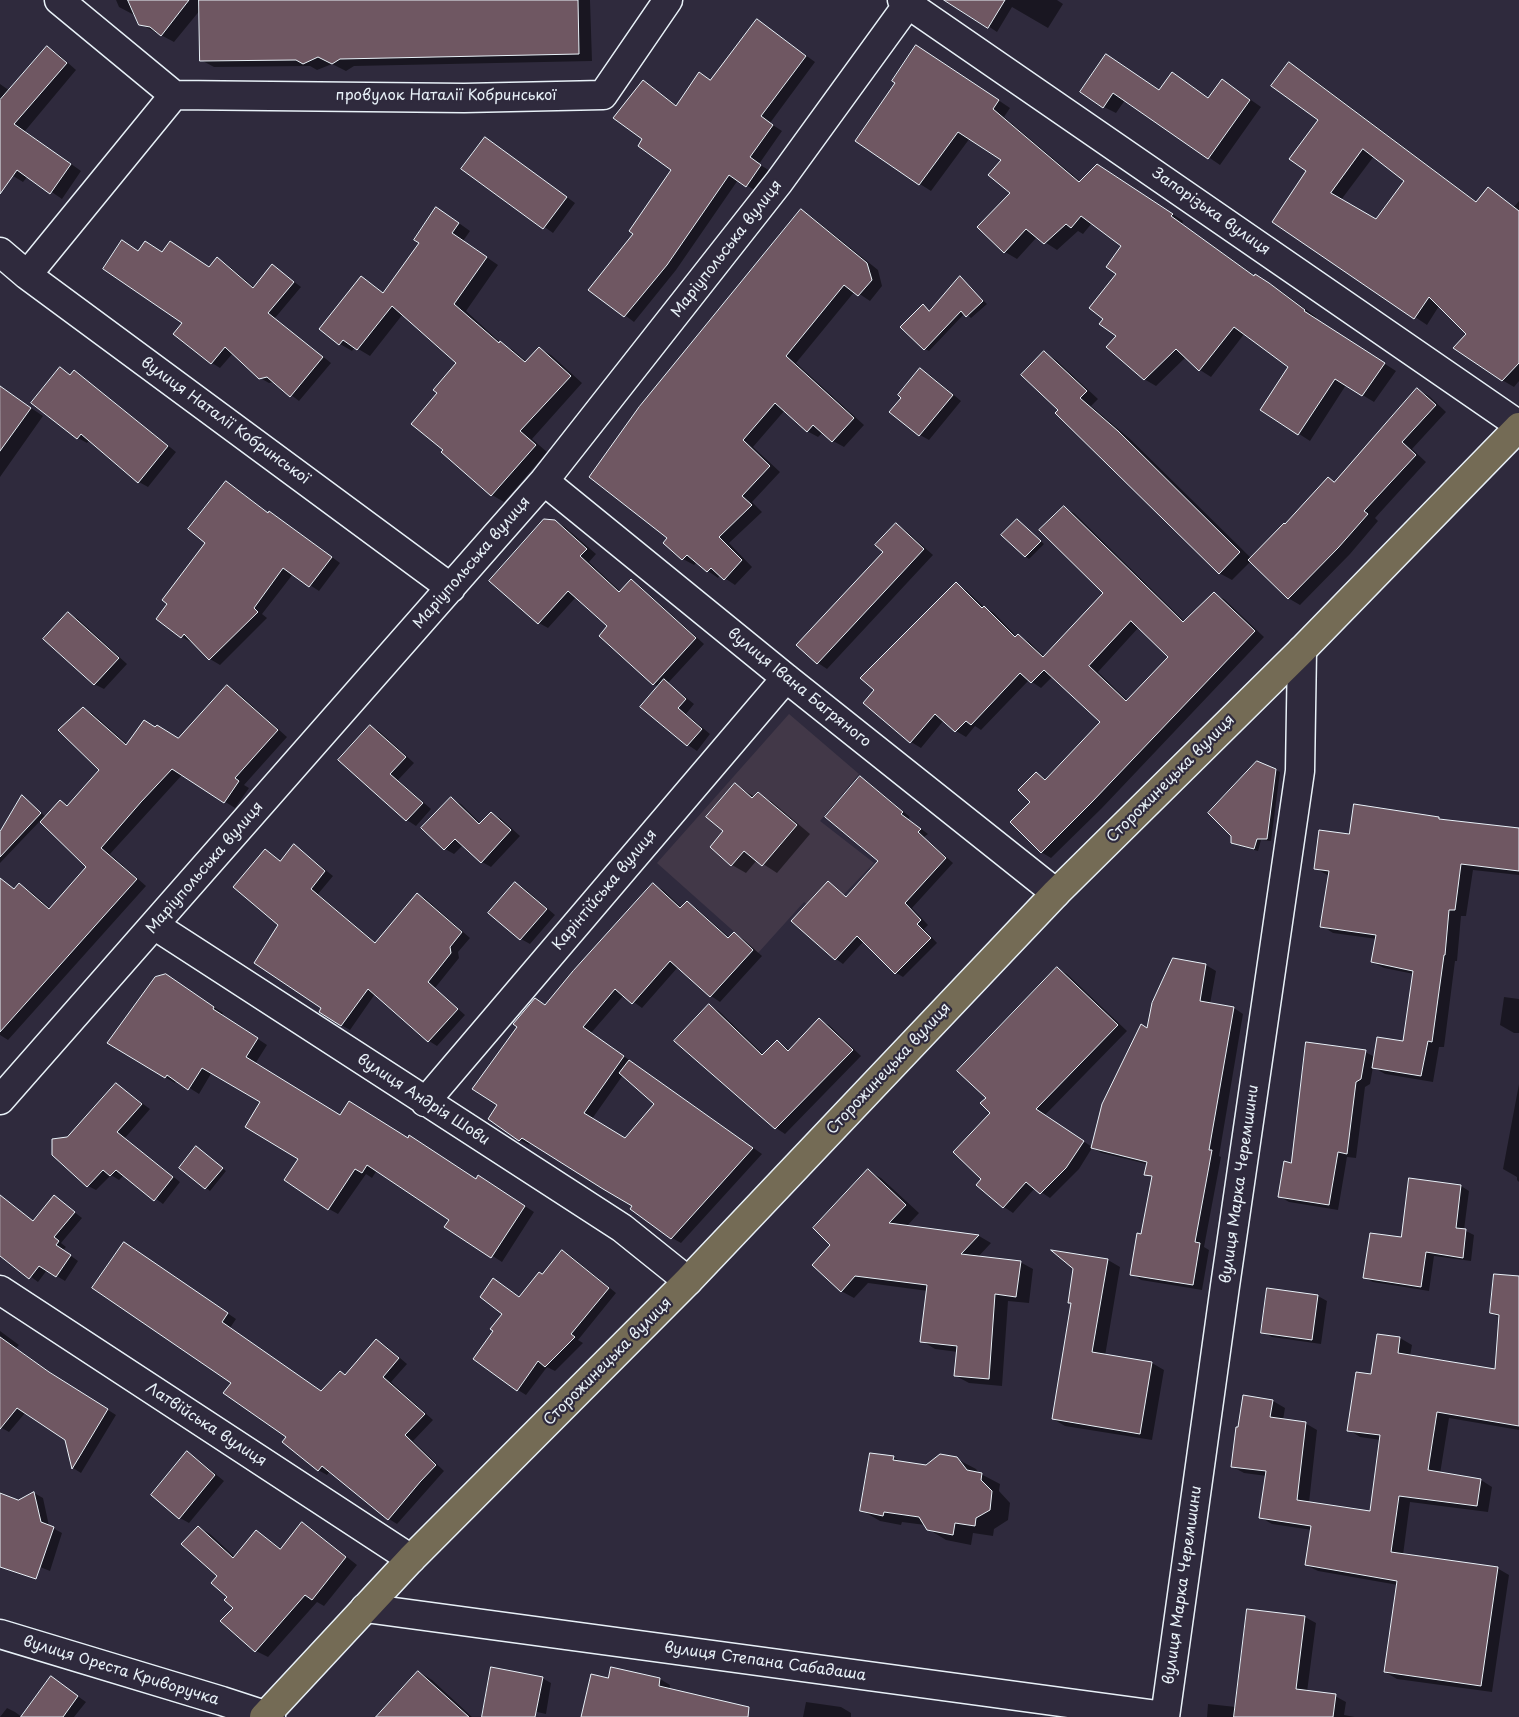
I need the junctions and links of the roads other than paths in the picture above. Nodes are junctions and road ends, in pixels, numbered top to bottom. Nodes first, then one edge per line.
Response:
1 (59, 0) edge
2 (668, 0) edge
3 (907, 2) edge
4 (174, 96) junction
5 (0, 252) edge
6 (28, 275) junction
7 (1519, 426) edge
8 (544, 481) junction
9 (451, 588) junction
10 (1302, 650) junction
11 (786, 678) junction
12 (1056, 893) junction
13 (154, 925) junction
14 (0, 1100) edge
15 (425, 1102) junction
16 (688, 1281) junction
17 (0, 1290) edge
18 (411, 1559) junction
19 (365, 1608) junction
20 (0, 1634) edge
21 (267, 1716) edge
22 (1165, 1716) edge

1 - 4 street
2 - 4 street, провулок Наталії Кобринської
3 - 7 street, Запорізька вулиця
3 - 8 street, Маріупольська вулиця
4 - 6 street
5 - 6 street, вулиця Наталії Кобринської
6 - 9 street, вулиця Наталії Кобринської
7 - 10 main road, Сторожинецька вулиця
8 - 9 street, Маріупольська вулиця
8 - 11 street, вулиця Івана Багряного
9 - 13 street, Маріупольська вулиця
10 - 12 main road, Сторожинецька вулиця
10 - 22 street, вулиця Марка Черемшини
11 - 12 street, вулиця Івана Багряного
11 - 15 street, Карінтійська вулиця
12 - 16 main road, Сторожинецька вулиця
13 - 14 street, Маріупольська вулиця
13 - 15 street, вулиця Андрія Шови
15 - 16 street, вулиця Андрія Шови
16 - 18 main road, Сторожинецька вулиця
17 - 18 street, Латвійська вулиця
18 - 19 main road, Сторожинецька вулиця
19 - 21 main road, Сторожинецька вулиця
19 - 22 street, вулиця Степана Сабадаша
20 - 21 street, вулиця Ореста Криворучка

